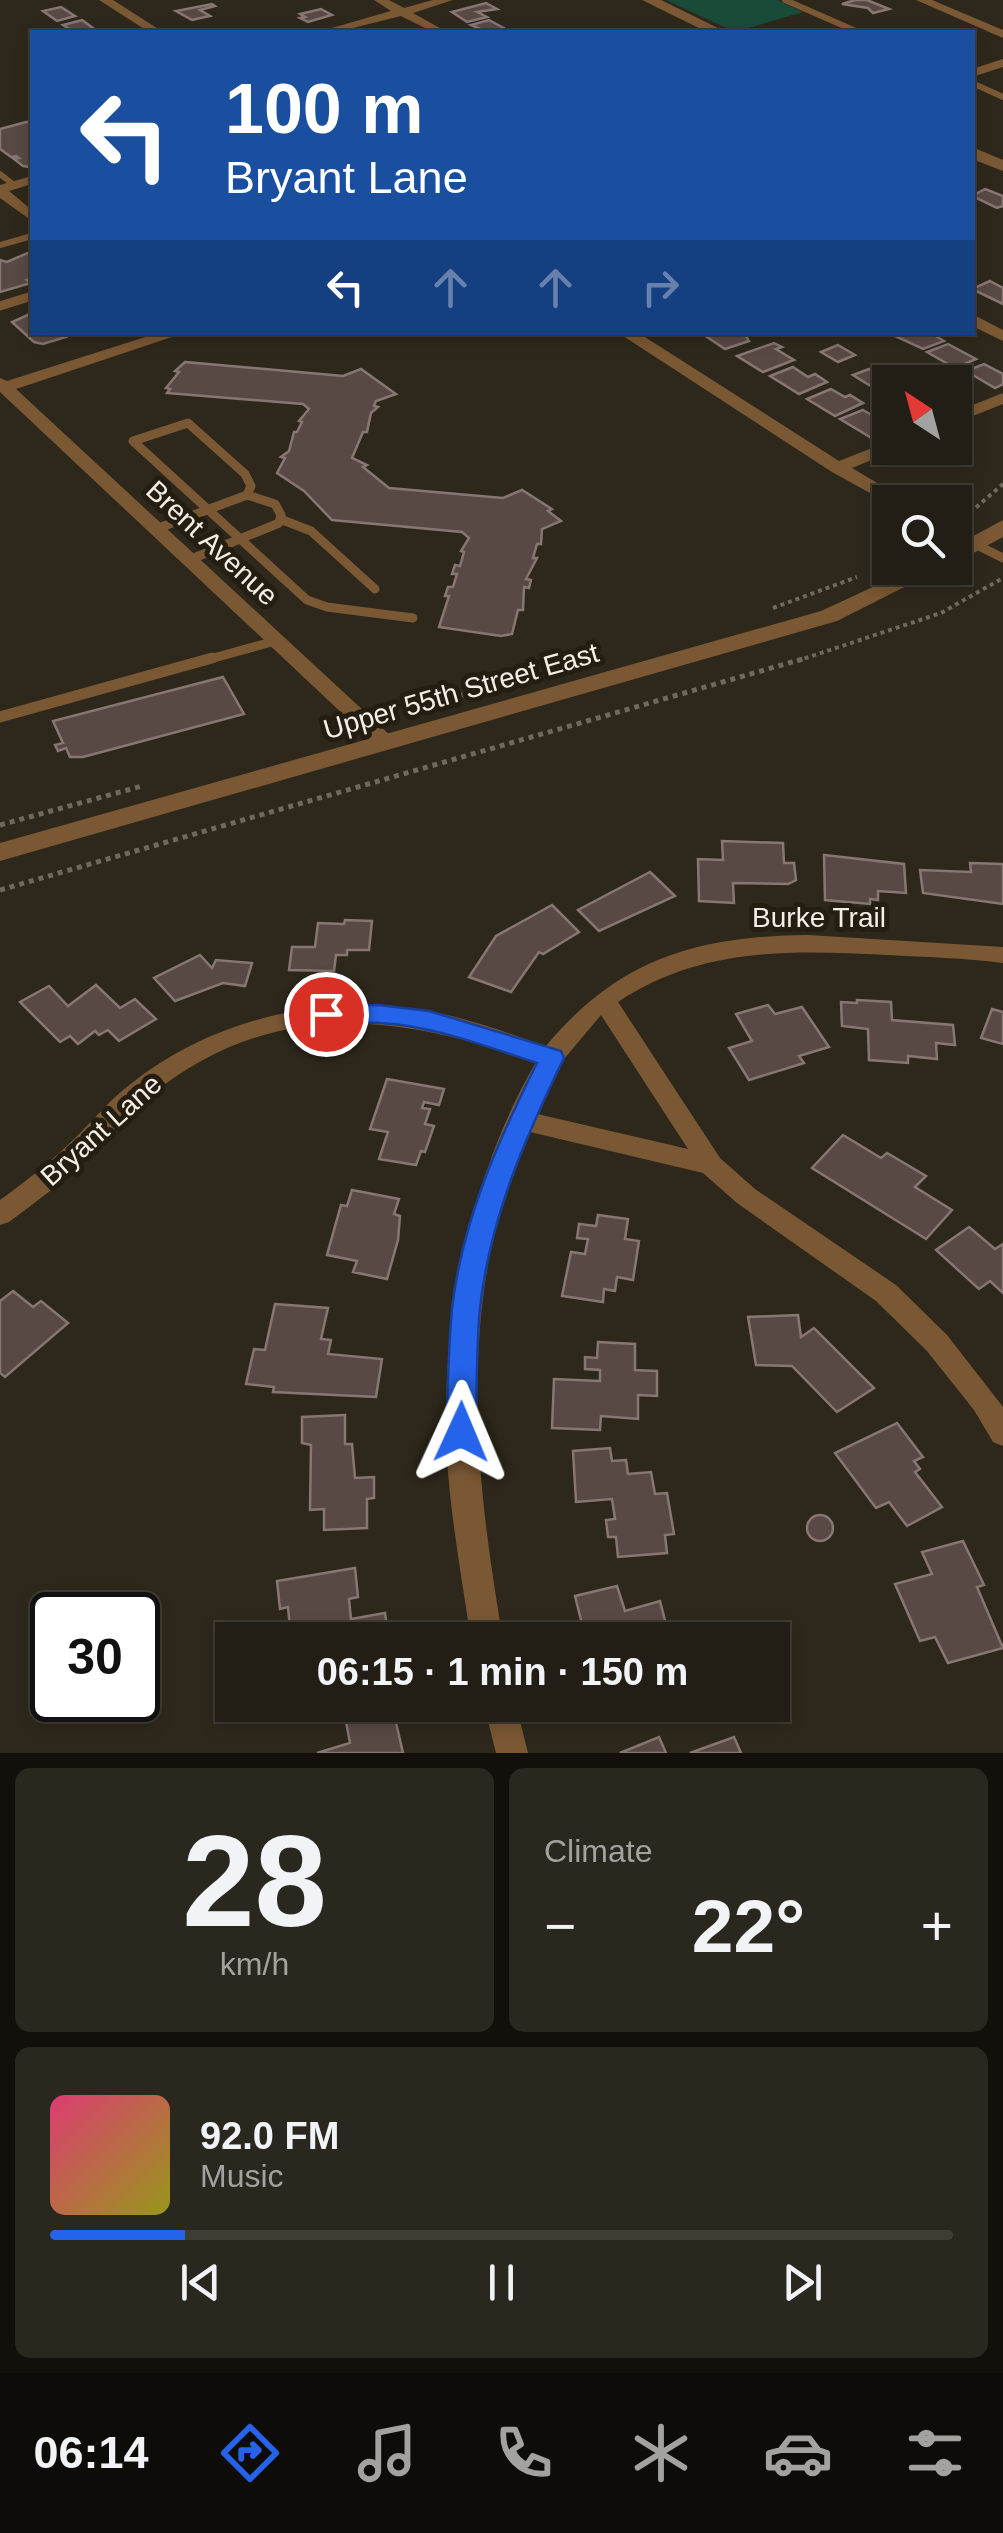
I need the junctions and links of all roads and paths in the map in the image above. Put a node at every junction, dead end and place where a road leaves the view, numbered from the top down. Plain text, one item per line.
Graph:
1 (104, 0) edge
2 (380, 0) edge
3 (447, 0) edge
4 (649, 0) edge
5 (785, 0) edge
6 (922, 0) edge
7 (402, 12) junction
8 (153, 30) edge
9 (332, 30) edge
10 (437, 30) edge
11 (714, 30) edge
12 (853, 30) edge
13 (1003, 34) edge
14 (1003, 63) edge
15 (975, 72) edge
16 (975, 84) edge
17 (1003, 96) edge
18 (975, 153) edge
19 (1003, 166) edge
20 (0, 174) edge
21 (30, 181) edge
22 (5, 188) edge
23 (30, 215) edge
24 (30, 237) edge
25 (0, 246) edge
26 (30, 297) edge
27 (0, 306) edge
28 (975, 321) edge
29 (171, 335) edge
30 (631, 335) edge
31 (1003, 336) edge
32 (2, 385) edge
33 (1003, 398) edge
34 (972, 411) edge
35 (872, 454) edge
36 (838, 468) junction
37 (1003, 484) edge
38 (872, 487) edge
39 (248, 496) junction
40 (208, 510) junction
41 (972, 511) edge
42 (280, 520) junction
43 (1003, 527) edge
44 (156, 528) junction
45 (240, 539) junction
46 (972, 546) edge
47 (972, 551) edge
48 (1003, 558) edge
49 (189, 560) junction
50 (866, 574) dead end
51 (1003, 578) edge
52 (894, 585) edge
53 (375, 588) dead end
54 (766, 610) dead end
55 (413, 618) dead end
56 (275, 640) junction
57 (533, 676) dead end
58 (442, 701) dead end
59 (0, 716) edge
60 (386, 743) junction
61 (0, 852) edge
62 (0, 890) edge
63 (1003, 955) edge
64 (604, 1000) junction
65 (552, 1058) junction
66 (519, 1120) junction
67 (711, 1165) junction
68 (0, 1214) edge
69 (1003, 1432) edge
70 (484, 1622) edge
71 (504, 1722) edge
72 (512, 1753) edge

1 - 8 street
2 - 7 street
3 - 7 street
4 - 11 street
5 - 12 lane
6 - 13 street
7 - 9 street
7 - 10 street
14 - 15 street
16 - 17 lane
18 - 19 street
20 - 22 lane
21 - 22 street
22 - 23 street
24 - 25 lane
26 - 27 lane
28 - 31 street
29 - 32 street
30 - 36 street
32 - 44 street, Brent Avenue
33 - 34 street
35 - 36 street
36 - 38 street
37 - 41 path
39 - 40 lane
39 - 40 lane
39 - 42 lane
40 - 44 lane
40 - 45 lane
42 - 45 lane
42 - 53 lane
43 - 46 street
44 - 49 street, Brent Avenue
45 - 49 lane
45 - 55 lane
47 - 48 lane
49 - 56 street, Brent Avenue
50 - 54 path
51 - 62 path
52 - 60 street, Upper 55th Street East
56 - 59 lane
56 - 60 street, Brent Avenue
57 - 58 path
60 - 61 street, Upper 55th Street East
63 - 64 street, Burke Trail
64 - 65 street, Burke Trail
64 - 67 street
65 - 66 street, Burke Trail
65 - 68 street, Bryant Lane
66 - 67 street
66 - 70 street, Burke Trail
67 - 69 street
71 - 72 street

